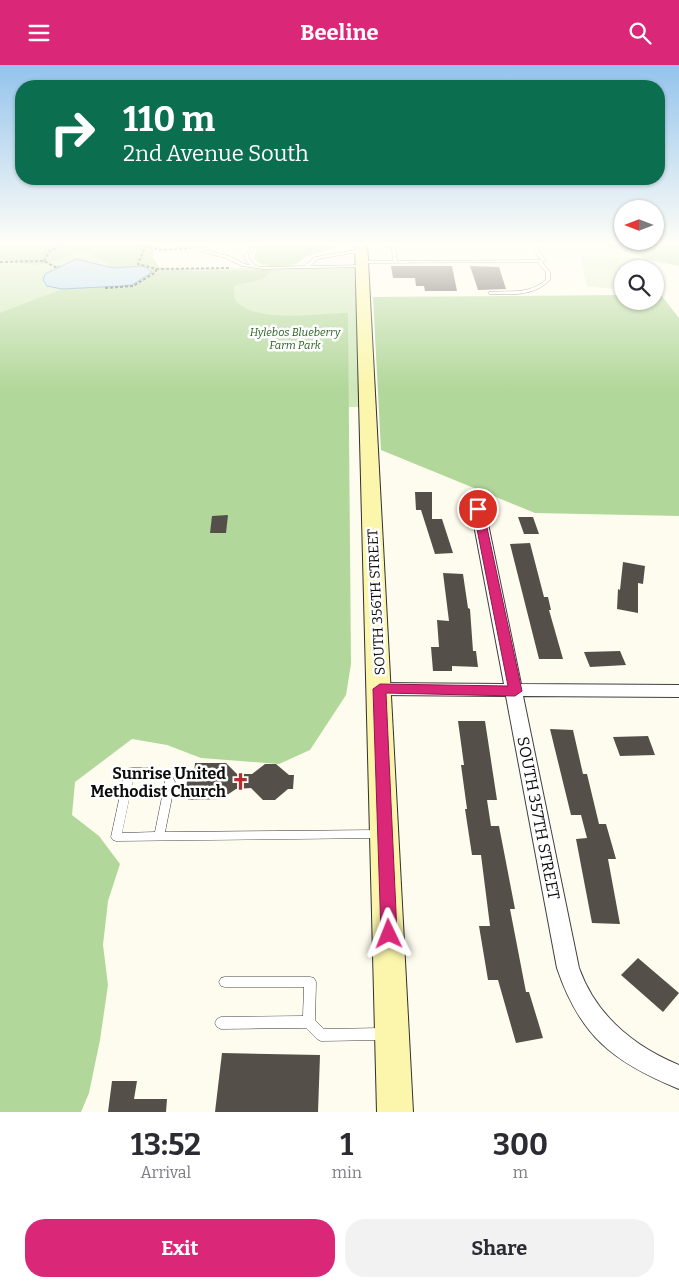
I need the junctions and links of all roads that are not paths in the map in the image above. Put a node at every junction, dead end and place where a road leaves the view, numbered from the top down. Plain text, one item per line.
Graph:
1 (363, 291) edge
2 (530, 291) edge
3 (490, 293) dead end
4 (478, 509) dead end
5 (380, 689) junction
6 (515, 691) junction
7 (679, 691) edge
8 (385, 834) junction
9 (159, 836) junction
10 (226, 983) dead end
11 (309, 1021) junction
12 (221, 1023) dead end
13 (392, 1034) junction
14 (679, 1077) edge
15 (396, 1112) edge

1 - 5 main road, SOUTH 356TH STREET
2 - 3 lane
4 - 6 street, SOUTH 357TH STREET
5 - 6 street
5 - 8 main road, SOUTH 356TH STREET
6 - 7 street
6 - 14 street, SOUTH 357TH STREET
8 - 9 lane
8 - 13 main road, SOUTH 356TH STREET
9 - 9 lane
10 - 11 lane
11 - 12 lane
11 - 13 lane
13 - 15 main road, SOUTH 356TH STREET

